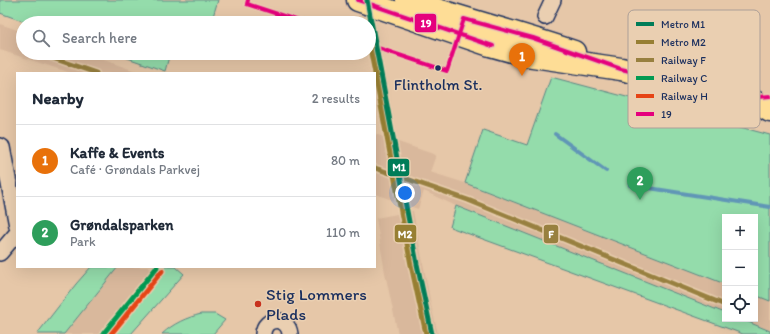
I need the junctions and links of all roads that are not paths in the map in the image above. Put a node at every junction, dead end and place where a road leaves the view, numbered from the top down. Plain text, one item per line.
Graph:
1 (358, 0) edge
2 (407, 0) edge
3 (553, 0) edge
4 (545, 17) dead end
5 (462, 26) junction
6 (628, 71) edge
7 (770, 96) edge
8 (760, 97) edge
9 (760, 105) edge
10 (770, 111) edge
11 (0, 146) edge
12 (12, 171) edge
13 (15, 210) edge
14 (16, 234) edge
15 (0, 253) edge
16 (263, 334) edge
17 (290, 334) edge

1 - 5 main road
2 - 5 main road
3 - 4 street
5 - 6 main road
7 - 8 main road
9 - 10 main road
11 - 12 street
12 - 13 street
14 - 15 street
16 - 17 street

